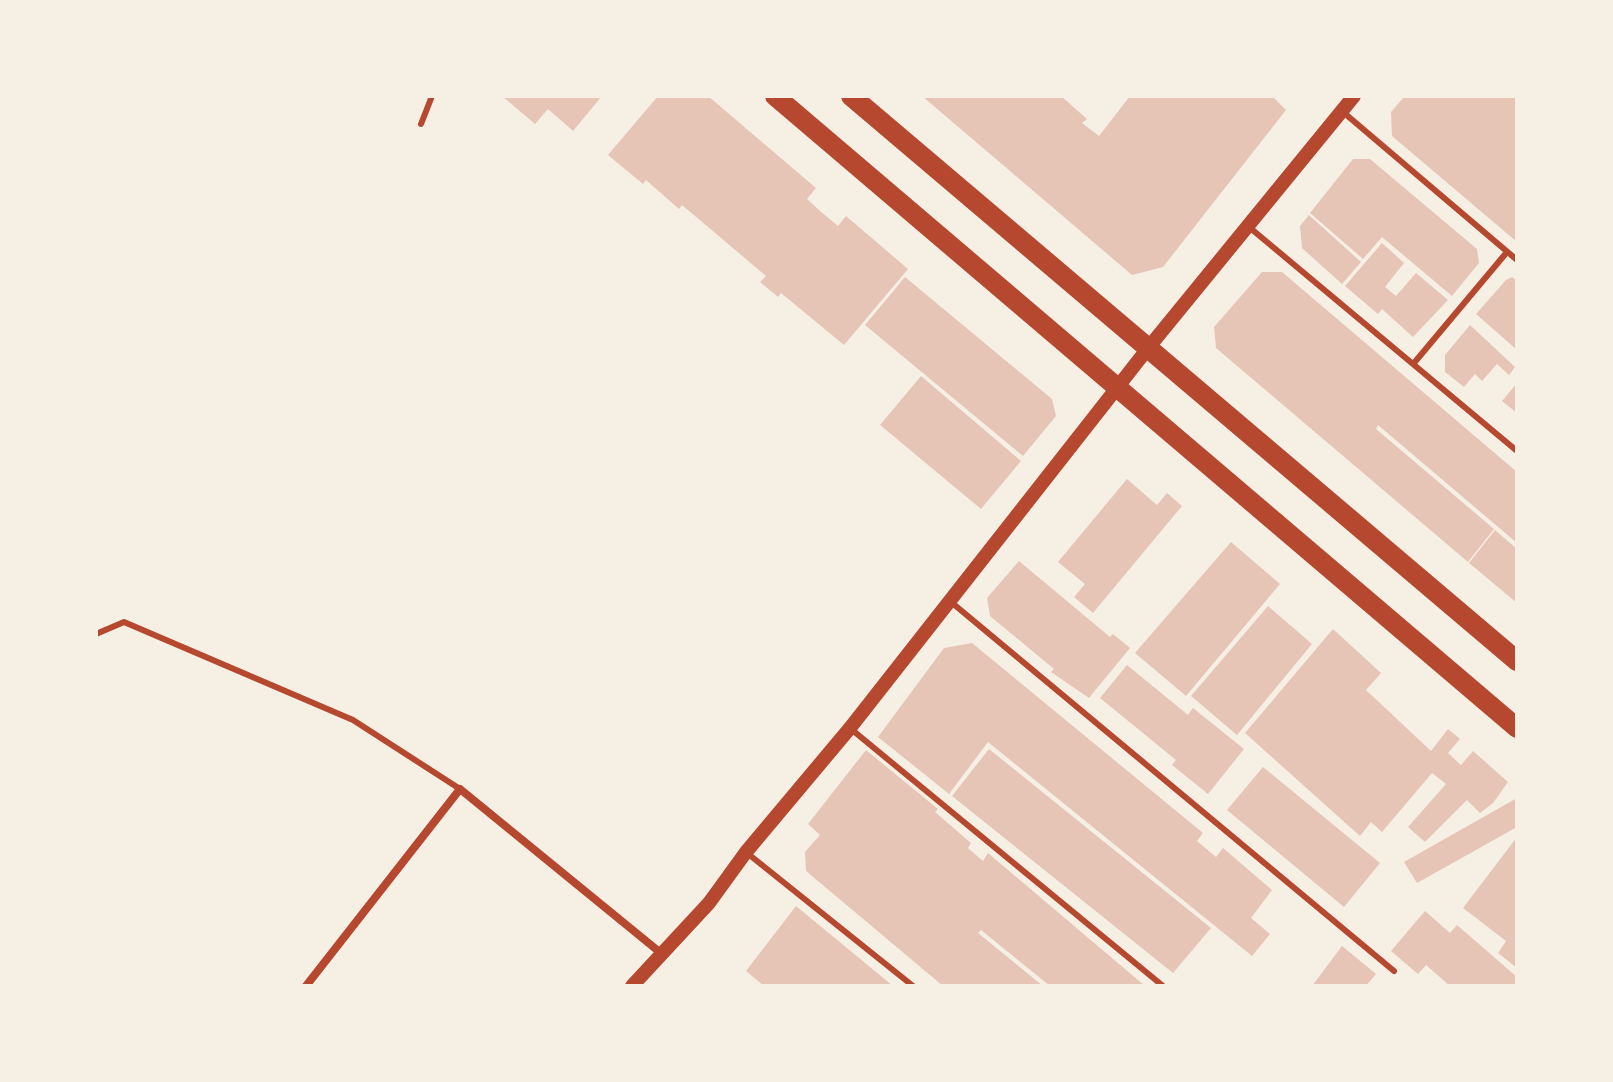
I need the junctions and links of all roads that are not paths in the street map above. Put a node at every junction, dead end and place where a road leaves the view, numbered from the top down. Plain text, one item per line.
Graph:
1 (432, 96) edge
2 (775, 96) edge
3 (851, 96) edge
4 (1346, 101) edge
5 (421, 124) dead end
6 (1249, 227) junction
7 (1507, 252) junction
8 (1517, 260) edge
9 (1149, 347) junction
10 (1414, 363) junction
11 (1118, 389) junction
12 (1517, 451) edge
13 (949, 601) junction
14 (96, 634) edge
15 (1517, 661) edge
16 (850, 728) junction
17 (1517, 728) edge
18 (460, 789) junction
19 (746, 852) junction
20 (662, 954) junction
21 (1394, 971) dead end
22 (306, 986) edge
23 (632, 986) edge
24 (913, 986) edge
25 (1163, 986) edge

1 - 5 lane
2 - 11 main road
3 - 9 main road
4 - 6 street
4 - 7 lane
6 - 9 street
6 - 10 lane
7 - 8 lane
7 - 10 lane
9 - 11 street
9 - 15 main road
10 - 12 lane
11 - 13 street
11 - 17 main road
13 - 16 street
13 - 21 lane
14 - 18 lane
16 - 19 street
16 - 25 lane
18 - 20 street
18 - 22 street
19 - 20 street
19 - 24 lane
20 - 23 street

